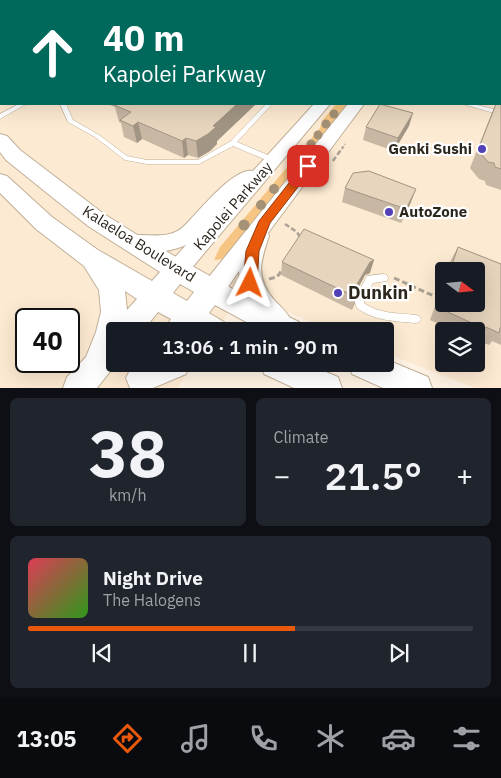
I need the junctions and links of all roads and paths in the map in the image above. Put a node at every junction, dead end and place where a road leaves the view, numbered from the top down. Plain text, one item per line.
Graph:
1 (21, 105) edge
2 (63, 105) edge
3 (269, 105) edge
4 (321, 105) edge
5 (355, 105) edge
6 (472, 105) edge
7 (501, 113) edge
8 (0, 117) edge
9 (0, 140) edge
10 (233, 143) junction
11 (345, 144) dead end
12 (273, 160) junction
13 (333, 161) dead end
14 (0, 180) edge
15 (275, 222) junction
16 (302, 240) edge
17 (131, 243) junction
18 (89, 256) junction
19 (284, 268) edge
20 (178, 270) junction
21 (385, 276) joint
22 (268, 279) dead end
23 (212, 290) junction
24 (154, 296) junction
25 (434, 296) dead end
26 (416, 318) dead end
27 (133, 322) edge
28 (182, 322) edge
29 (186, 322) edge
30 (271, 322) edge
31 (280, 322) edge
32 (106, 355) edge
33 (156, 372) edge
34 (292, 372) edge
35 (380, 372) edge
36 (143, 377) edge
37 (87, 378) edge
38 (327, 388) edge
39 (417, 388) edge

1 - 8 lane
2 - 10 lane
3 - 10 lane
4 - 12 street, Kapolei Parkway
5 - 15 street
6 - 7 lane
9 - 17 main road, Kalaeloa Boulevard
10 - 12 lane
11 - 13 path
12 - 17 street
12 - 20 street, Kapolei Parkway
14 - 18 main road
15 - 16 path
15 - 23 street
15 - 31 street
17 - 20 main road, Kalaeloa Boulevard
18 - 24 main road
18 - 37 main road
19 - 22 path
20 - 23 main road, Kalaeloa Boulevard
20 - 24 main road, Kapolei Parkway
21 - 25 path
21 - 26 lane
23 - 29 main road
23 - 30 main road, Kalaeloa Boulevard
24 - 27 main road, Kapolei Parkway
24 - 28 main road
32 - 37 main road
33 - 36 main road
34 - 38 main road
35 - 39 main road

